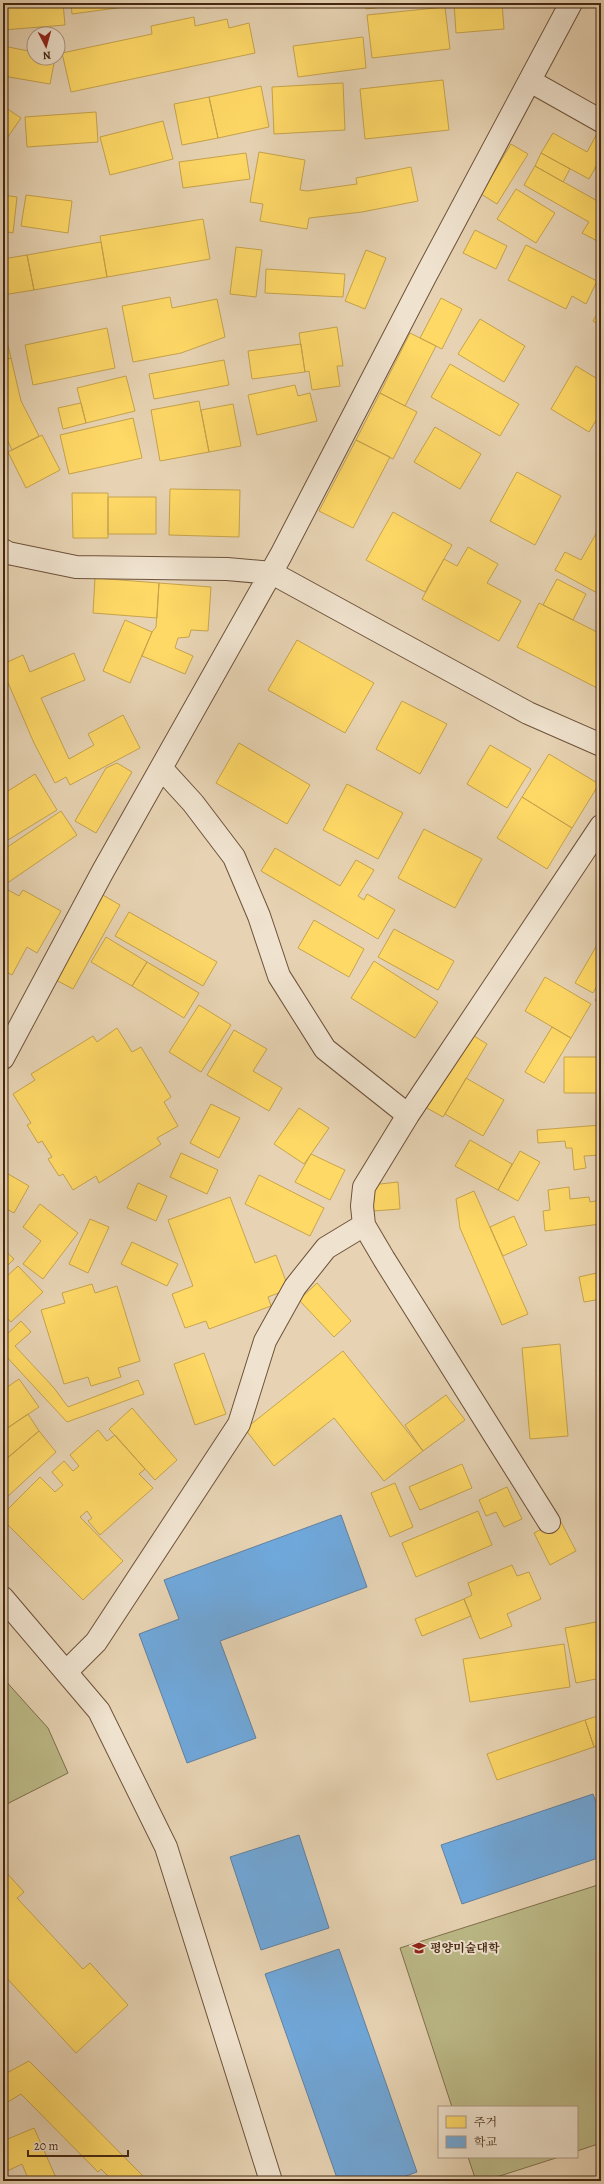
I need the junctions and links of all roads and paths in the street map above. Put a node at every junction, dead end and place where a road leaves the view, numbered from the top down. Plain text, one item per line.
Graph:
1 (571, 3) edge
2 (530, 81) junction
3 (601, 122) edge
4 (3, 550) edge
5 (272, 573) junction
6 (601, 745) edge
7 (162, 769) junction
8 (601, 826) edge
9 (3, 1058) edge
10 (408, 1115) junction
11 (364, 1226) junction
12 (549, 1522) dead end
13 (3, 1598) edge
14 (66, 1672) junction
15 (271, 2181) edge

1 - 2 street
2 - 3 street
2 - 5 street
4 - 5 street
5 - 6 street
5 - 7 street
7 - 9 street
7 - 10 street
8 - 10 street
10 - 11 street
11 - 12 street
11 - 14 street
13 - 14 street
14 - 15 street

